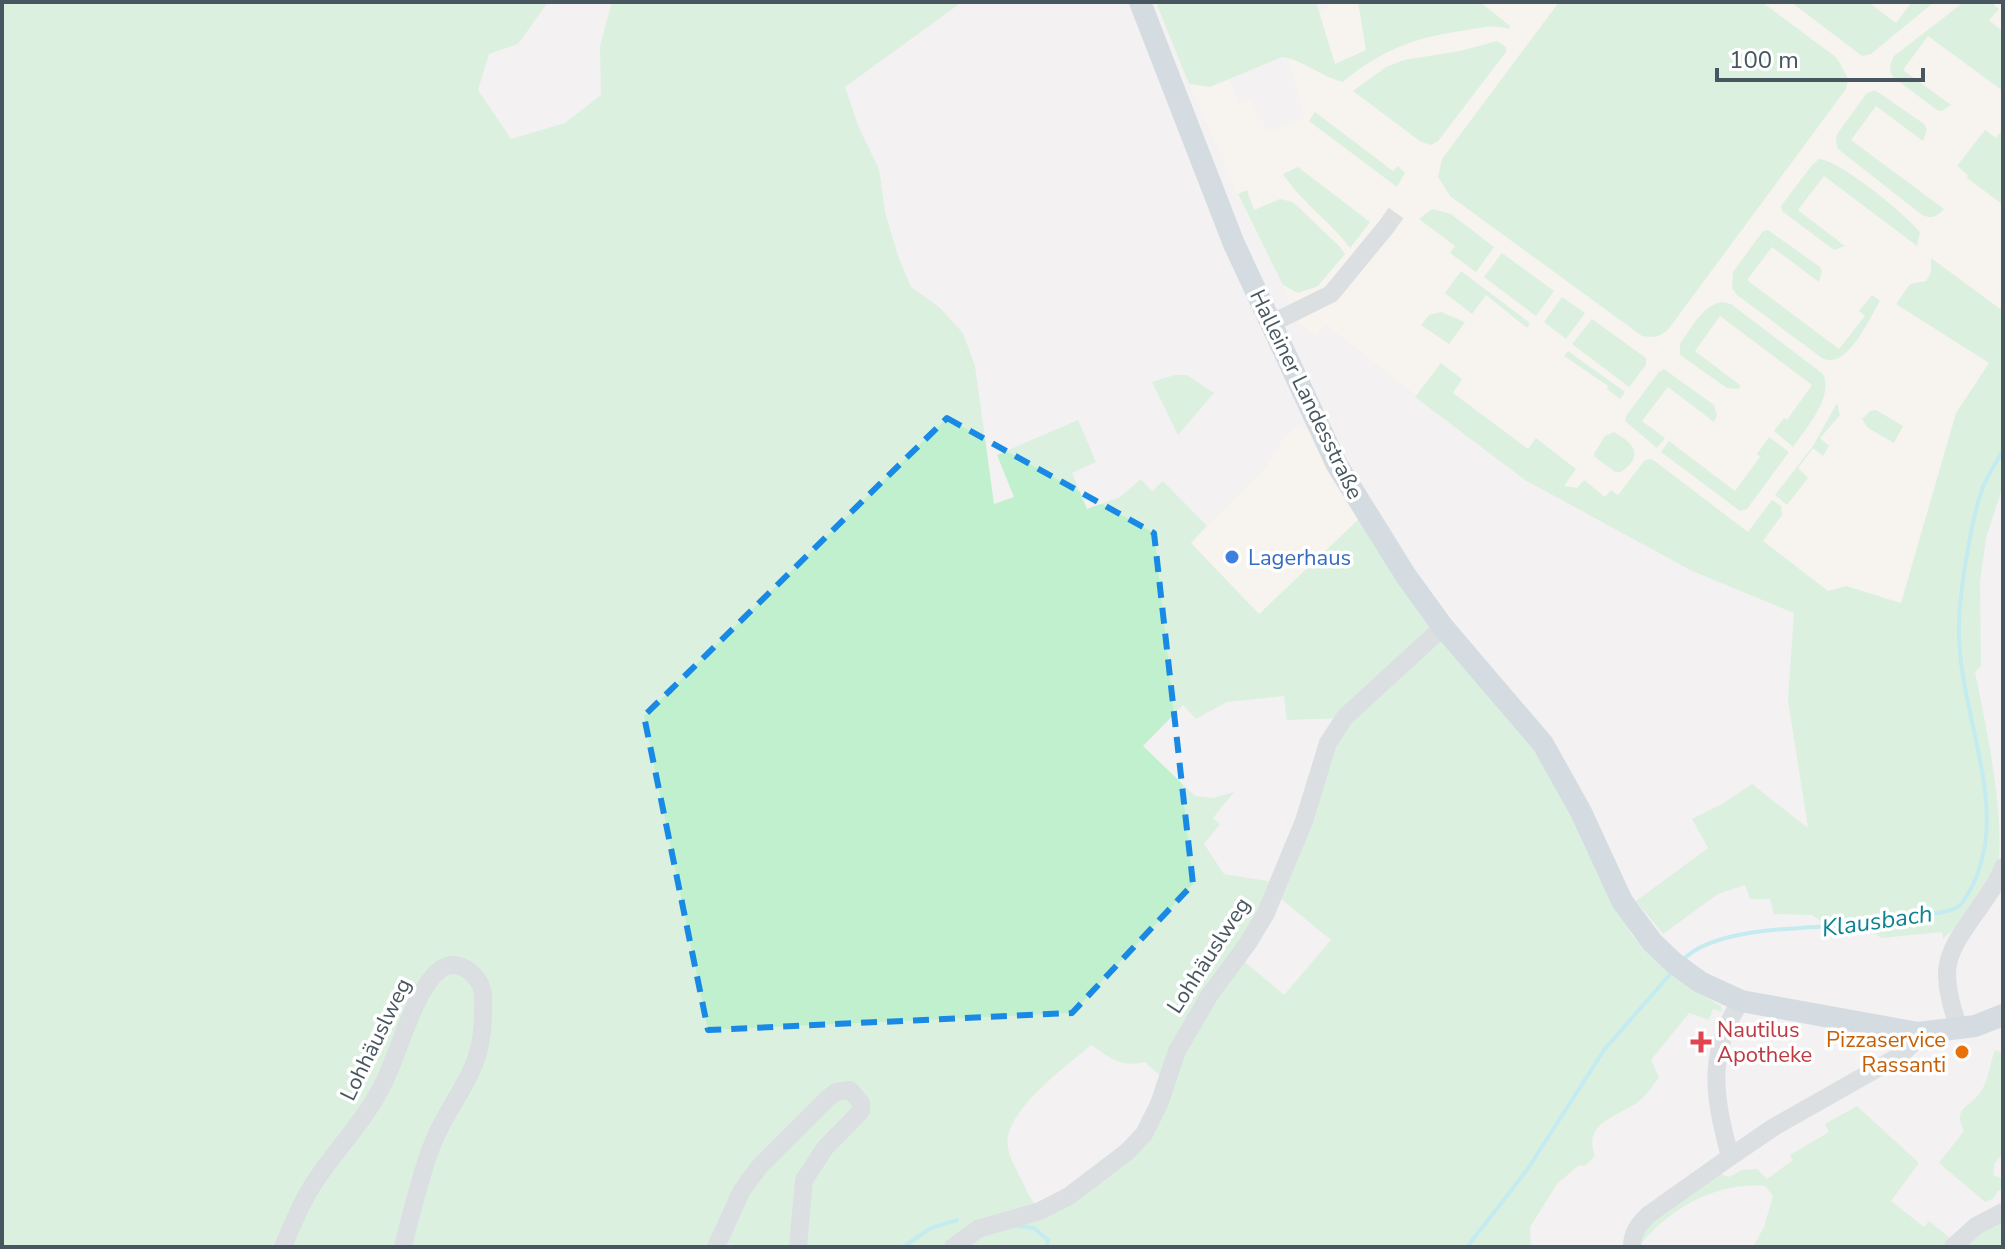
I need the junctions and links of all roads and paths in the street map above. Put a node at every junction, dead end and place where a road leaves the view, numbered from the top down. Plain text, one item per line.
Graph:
1 (1140, 2) edge
2 (1386, 227) tunnel mouth
3 (1272, 323) junction
4 (1443, 627) junction
5 (2003, 867) edge
6 (1741, 1001) junction
7 (2003, 1015) edge
8 (1959, 1029) junction
9 (1918, 1033) junction
10 (1730, 1157) junction
11 (2003, 1212) edge
12 (283, 1247) edge
13 (403, 1247) edge
14 (716, 1247) edge
15 (798, 1247) edge
16 (953, 1247) edge
17 (1632, 1247) edge
18 (1953, 1247) edge

1 - 3 main road, Halleiner Landesstraße
2 - 3 street
3 - 4 main road, Halleiner Landesstraße
4 - 6 main road, Halleiner Landesstraße
4 - 16 street, Lohhäuslweg
5 - 8 street
6 - 9 main road, Halleiner Landesstraße
6 - 10 street
7 - 8 main road, Halleiner Landesstraße
8 - 9 main road, Halleiner Landesstraße
9 - 10 street
10 - 17 street
11 - 18 street
12 - 13 street, Lohhäuslweg
14 - 15 street

